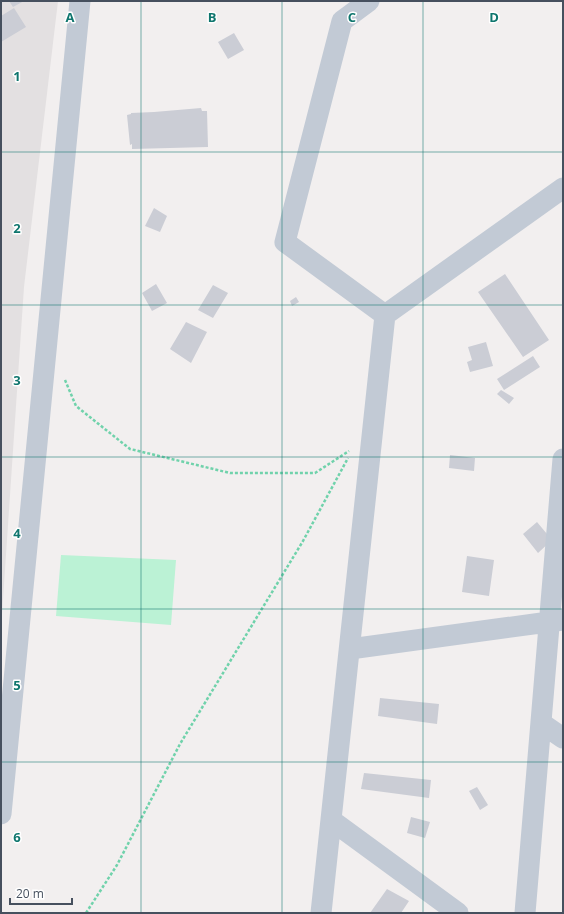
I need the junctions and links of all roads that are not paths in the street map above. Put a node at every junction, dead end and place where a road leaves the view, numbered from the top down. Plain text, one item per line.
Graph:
1 (80, 1) edge
2 (369, 1) edge
3 (563, 188) edge
4 (385, 315) junction
5 (563, 459) edge
6 (556, 621) edge
7 (350, 649) junction
8 (541, 723) junction
9 (563, 738) edge
10 (1, 814) edge
11 (331, 820) junction
12 (321, 913) edge
13 (458, 913) edge
14 (525, 913) edge

1 - 10 street
2 - 4 street
3 - 4 street
4 - 7 street
5 - 6 street
6 - 7 street
6 - 8 street
7 - 11 street
8 - 9 street
8 - 14 street
11 - 12 street
11 - 13 street

